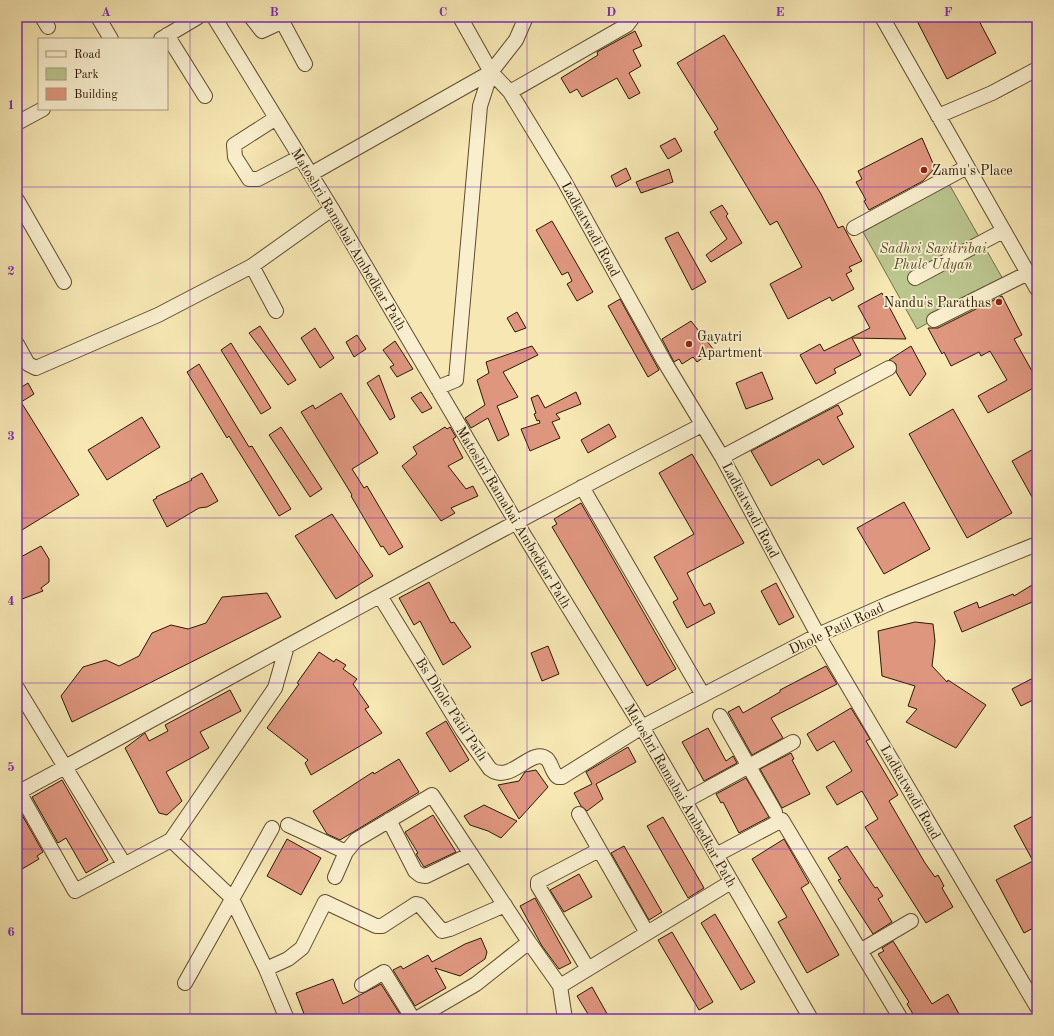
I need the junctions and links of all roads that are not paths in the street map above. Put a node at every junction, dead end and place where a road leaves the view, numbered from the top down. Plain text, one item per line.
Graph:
1 (98, 17) edge
2 (198, 17) edge
3 (214, 17) edge
4 (251, 17) edge
5 (460, 17) edge
6 (526, 17) edge
7 (633, 17) edge
8 (882, 17) edge
9 (164, 37) edge
10 (110, 38) edge
11 (168, 43) edge
12 (305, 64) dead end
13 (1037, 69) edge
14 (491, 72) junction
15 (510, 92) junction
16 (205, 96) dead end
17 (41, 110) edge
18 (938, 116) junction
19 (276, 118) junction
20 (17, 123) edge
21 (300, 157) junction
22 (967, 167) junction
23 (311, 174) junction
24 (17, 200) edge
25 (332, 209) junction
26 (854, 228) dead end
27 (1003, 230) junction
28 (252, 266) junction
29 (1028, 273) junction
30 (915, 278) dead end
31 (64, 282) dead end
32 (1037, 289) edge
33 (276, 311) dead end
34 (934, 320) dead end
35 (17, 344) edge
36 (889, 368) dead end
37 (437, 388) junction
38 (702, 426) junction
39 (722, 457) junction
40 (582, 487) junction
41 (516, 522) junction
42 (1037, 544) edge
43 (380, 596) junction
44 (818, 635) junction
45 (287, 646) junction
46 (17, 688) edge
47 (703, 695) junction
48 (720, 716) dead end
49 (642, 727) junction
50 (793, 742) dead end
51 (749, 766) junction
52 (66, 767) junction
53 (685, 801) junction
54 (776, 812) dead end
55 (579, 814) dead end
56 (389, 820) junction
57 (288, 825) dead end
58 (272, 828) dead end
59 (171, 840) junction
60 (599, 850) junction
61 (346, 852) junction
62 (471, 854) junction
63 (716, 855) junction
64 (124, 864) junction
65 (335, 877) dead end
66 (731, 882) junction
67 (232, 897) junction
68 (505, 905) junction
69 (911, 921) dead end
70 (647, 933) junction
71 (529, 942) junction
72 (860, 951) junction
73 (266, 969) junction
74 (588, 969) junction
75 (185, 983) dead end
76 (362, 985) dead end
77 (560, 986) junction
78 (1037, 1007) edge
79 (287, 1019) edge
80 (414, 1019) edge
81 (565, 1019) edge
82 (811, 1019) edge
83 (901, 1019) edge

1 - 10 street
2 - 9 street
3 - 19 street, Matoshri Ramabai Ambedkar Path
4 - 12 street
5 - 14 street, Ladkatwadi Road
6 - 14 street
7 - 15 street
8 - 18 street
11 - 16 street
13 - 18 street
14 - 15 street, Ladkatwadi Road
14 - 23 street
14 - 37 street
15 - 38 street, Ladkatwadi Road
17 - 20 street
18 - 22 street
19 - 21 street, Matoshri Ramabai Ambedkar Path
19 - 21 street
21 - 23 street, Matoshri Ramabai Ambedkar Path
22 - 26 street
22 - 27 street
23 - 25 street, Matoshri Ramabai Ambedkar Path
24 - 31 street
25 - 28 street
25 - 37 street, Matoshri Ramabai Ambedkar Path
27 - 29 street
27 - 30 street
28 - 33 street
28 - 35 street
29 - 32 street
29 - 34 street
36 - 39 street
37 - 41 street, Matoshri Ramabai Ambedkar Path
38 - 39 street, Ladkatwadi Road
38 - 40 street
39 - 44 street, Ladkatwadi Road
40 - 41 street
40 - 47 street
41 - 43 street
41 - 49 street, Matoshri Ramabai Ambedkar Path
42 - 44 street, Dhole Patil Road
43 - 45 street
43 - 49 street, Bs Dhole Patil Path
44 - 47 street, Dhole Patil Road
44 - 78 street, Ladkatwadi Road
45 - 52 street
45 - 59 street
46 - 52 street
47 - 49 street, Dhole Patil Road
48 - 51 street
49 - 53 street, Matoshri Ramabai Ambedkar Path
50 - 51 street
51 - 53 street
51 - 54 street
52 - 64 street
52 - 64 street
53 - 63 street, Matoshri Ramabai Ambedkar Path
55 - 60 street
56 - 61 street
56 - 62 street
56 - 62 street
57 - 61 street
58 - 67 street
59 - 64 street
59 - 67 street
60 - 70 street
60 - 74 street
61 - 65 street
62 - 68 street
63 - 66 street, Matoshri Ramabai Ambedkar Path
63 - 72 street
66 - 70 street
66 - 82 street, Matoshri Ramabai Ambedkar Path
67 - 73 street
67 - 75 street
68 - 71 street
68 - 73 street
69 - 72 street
70 - 74 street
71 - 77 street
71 - 80 street
72 - 83 street
73 - 79 street
74 - 77 street
76 - 80 street
77 - 81 street

